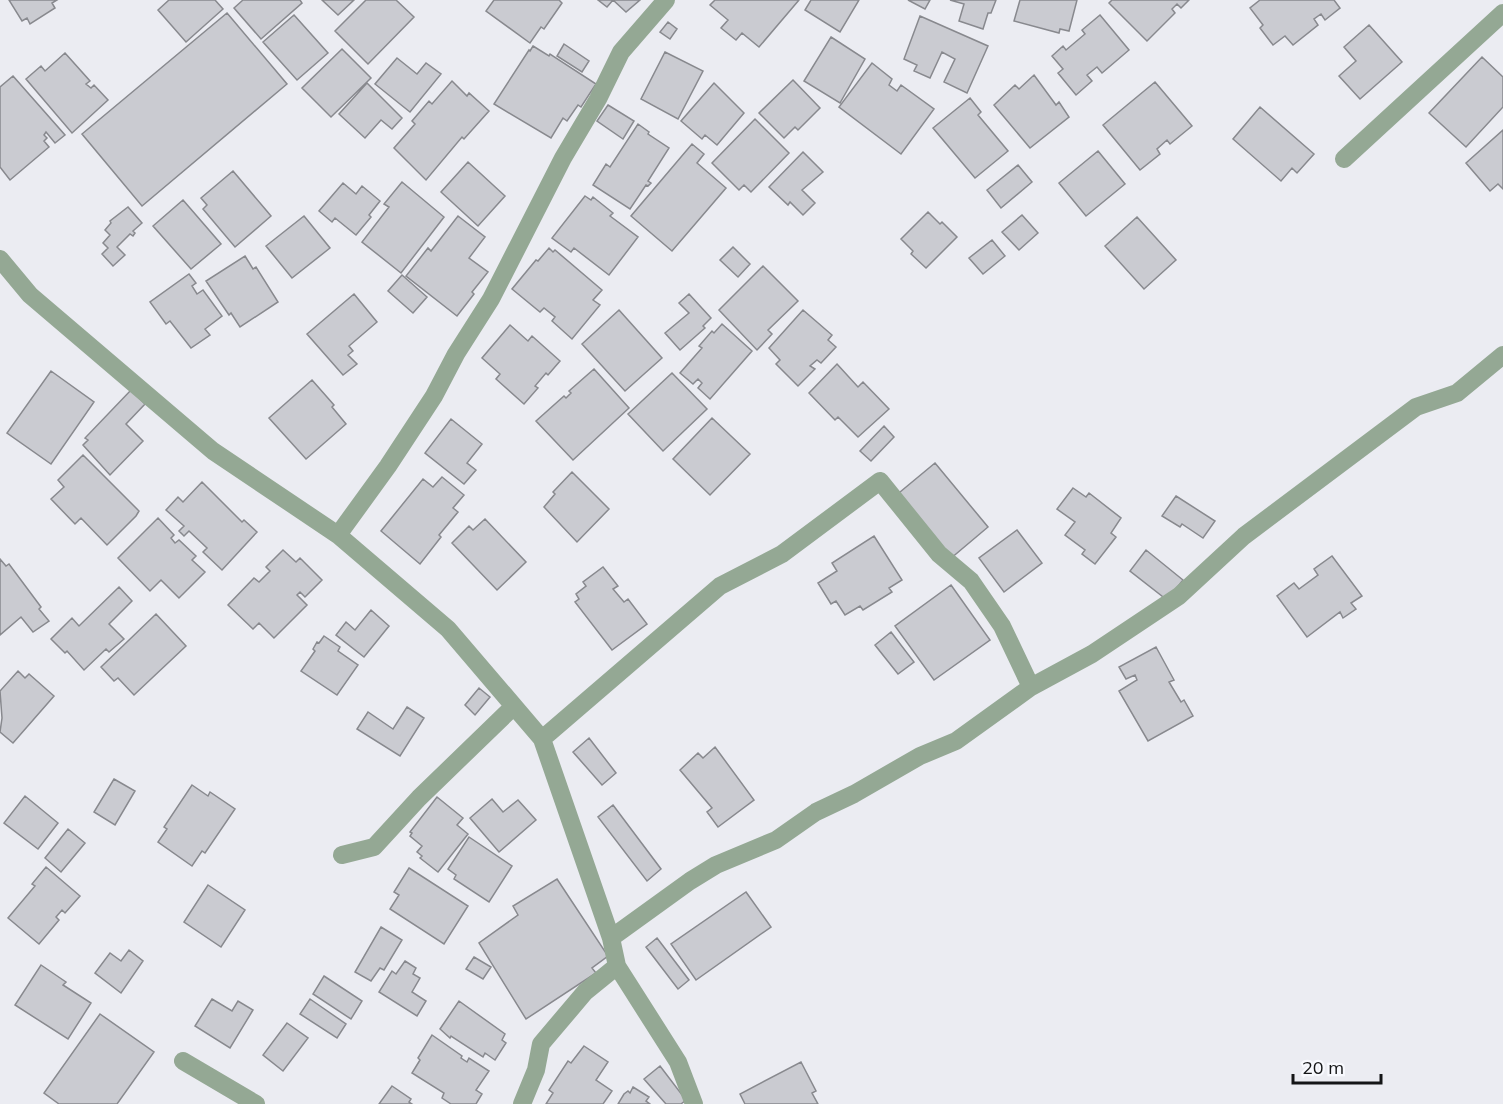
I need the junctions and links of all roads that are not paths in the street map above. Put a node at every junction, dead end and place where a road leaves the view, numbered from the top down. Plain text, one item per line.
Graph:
1 (666, 0) edge
2 (1503, 13) edge
3 (1344, 159) dead end
4 (0, 259) edge
5 (1503, 356) edge
6 (338, 536) junction
7 (1031, 687) junction
8 (513, 707) junction
9 (542, 739) junction
10 (342, 855) dead end
11 (611, 938) junction
12 (617, 966) junction
13 (183, 1060) dead end
14 (256, 1104) edge
15 (522, 1104) edge
16 (694, 1104) edge

1 - 6 street
2 - 3 street
4 - 6 street
5 - 7 street
6 - 8 street
7 - 9 street
7 - 11 street
8 - 9 street
8 - 10 street
9 - 11 street
11 - 12 street
12 - 15 street
12 - 16 street
13 - 14 street

